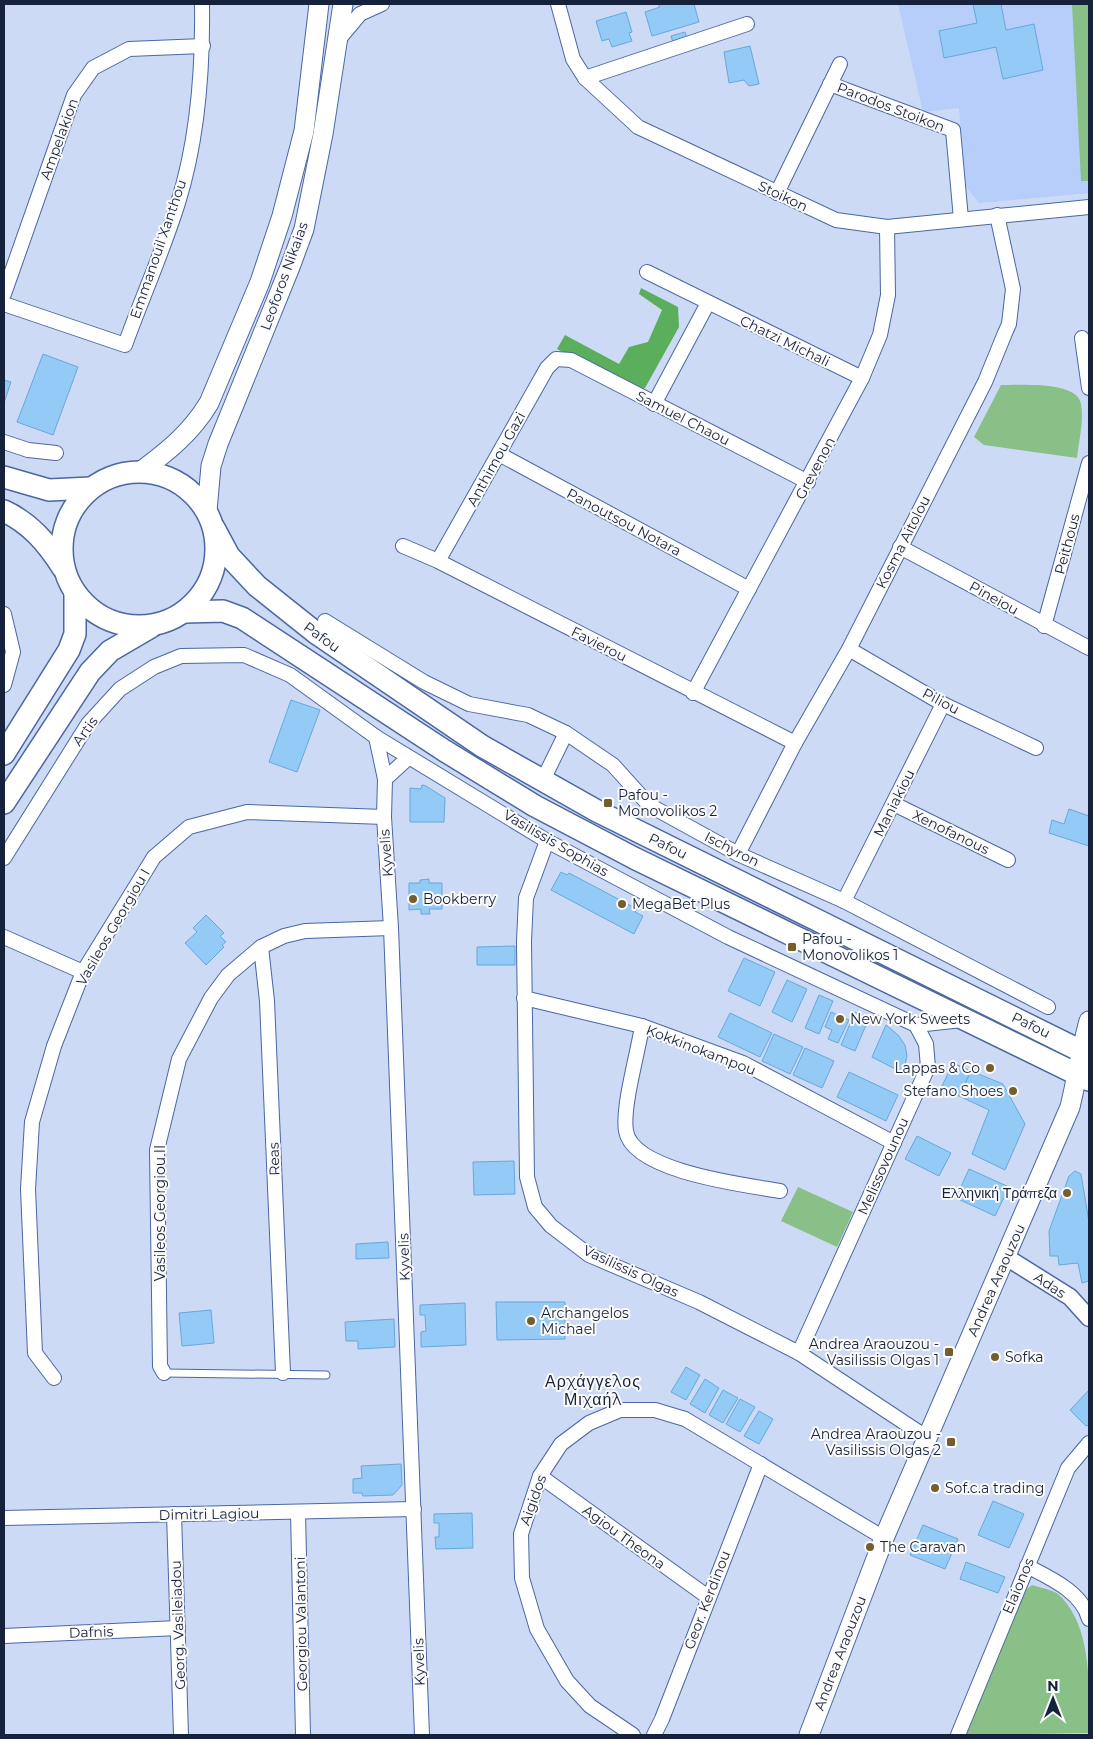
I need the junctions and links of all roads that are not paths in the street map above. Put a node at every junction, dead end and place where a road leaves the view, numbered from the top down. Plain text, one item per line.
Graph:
1 (202, 4) edge
2 (319, 4) edge
3 (343, 4) edge
4 (375, 4) edge
5 (381, 4) edge
6 (558, 4) edge
7 (747, 24) dead end
8 (338, 40) junction
9 (203, 46) junction
10 (840, 64) dead end
11 (585, 78) junction
12 (830, 84) junction
13 (777, 193) junction
14 (1089, 207) edge
15 (997, 215) junction
16 (961, 219) junction
17 (887, 227) junction
18 (647, 272) dead end
19 (4, 294) edge
20 (708, 303) junction
21 (4, 304) edge
22 (1082, 338) dead end
23 (556, 359) joint
24 (862, 378) junction
25 (1089, 388) edge
26 (654, 404) junction
27 (4, 442) edge
28 (56, 453) dead end
29 (499, 454) junction
30 (1089, 463) edge
31 (140, 472) junction
32 (4, 477) edge
33 (808, 482) junction
34 (91, 488) junction
35 (4, 511) edge
36 (211, 520) junction
37 (403, 546) dead end
38 (900, 547) junction
39 (438, 561) junction
40 (64, 570) junction
41 (748, 589) junction
42 (75, 593) junction
43 (185, 612) junction
44 (4, 614) edge
45 (325, 622) dead end
46 (154, 625) junction
47 (1044, 626) junction
48 (1089, 648) edge
49 (848, 649) junction
50 (206, 654) joint
51 (4, 685) edge
52 (344, 685) junction
53 (693, 693) junction
54 (943, 704) junction
55 (349, 716) junction
56 (566, 734) junction
57 (376, 737) junction
58 (795, 744) junction
59 (1036, 748) dead end
60 (4, 754) edge
61 (408, 758) junction
62 (385, 779) junction
63 (543, 780) junction
64 (4, 803) edge
65 (894, 804) junction
66 (384, 817) junction
67 (547, 841) junction
68 (738, 854) junction
69 (4, 858) edge
70 (1008, 860) dead end
71 (844, 901) junction
72 (391, 928) junction
73 (4, 937) edge
74 (261, 946) junction
75 (83, 972) junction
76 (524, 998) junction
77 (1048, 1007) dead end
78 (967, 1019) junction
79 (1089, 1021) edge
80 (916, 1025) junction
81 (642, 1026) junction
82 (1085, 1052) edge
83 (1084, 1077) edge
84 (894, 1143) junction
85 (780, 1191) dead end
86 (1006, 1257) junction
87 (1089, 1318) edge
88 (799, 1353) junction
89 (164, 1373) joint
90 (283, 1373) junction
91 (326, 1375) dead end
92 (54, 1378) dead end
93 (926, 1437) junction
94 (1089, 1443) edge
95 (761, 1464) junction
96 (540, 1476) junction
97 (414, 1509) junction
98 (298, 1512) junction
99 (174, 1514) junction
100 (4, 1518) edge
101 (884, 1538) junction
102 (1027, 1566) junction
103 (708, 1597) junction
104 (1089, 1618) edge
105 (178, 1628) junction
106 (4, 1636) edge
107 (182, 1735) edge
108 (303, 1735) edge
109 (422, 1735) edge
110 (633, 1735) edge
111 (654, 1735) edge
112 (809, 1735) edge
113 (958, 1735) edge

1 - 9 street, Emmanouil Xanthou
2 - 31 main road, Leoforos Nikaias
3 - 8 main road, Leoforos Nikaias
4 - 5 street
5 - 8 street
6 - 11 street, Stoikon
7 - 11 street
8 - 36 main road, Leoforos Nikaias
9 - 19 street, Ampelakion
9 - 21 street, Emmanouil Xanthou
10 - 12 street, Parodos Stoikon
11 - 13 street, Stoikon
12 - 13 street, Parodos Stoikon
12 - 16 street, Parodos Stoikon
13 - 17 street, Stoikon
14 - 15 street, Stoikon
15 - 16 street, Stoikon
15 - 38 street, Kosma Aitolou
16 - 17 street, Stoikon
17 - 24 street, Grevenon
18 - 20 street, Chatzi Michali
20 - 24 street, Chatzi Michali
20 - 26 street
22 - 25 street
23 - 26 street, Samuel Chaou
23 - 29 street, Anthimou Gazi
24 - 33 street, Grevenon
26 - 33 street, Samuel Chaou
27 - 28 street
29 - 39 street, Anthimou Gazi
29 - 41 street, Panoutsou Notara
30 - 47 street, Peithous
31 - 34 main road
31 - 36 main road
32 - 34 main road
33 - 41 street, Grevenon
34 - 40 main road
35 - 40 main road
36 - 43 main road
36 - 63 main road, Pafou
37 - 39 street, Favierou
38 - 47 street, Pineiou
38 - 49 street, Kosma Aitolou
39 - 53 street, Favierou
40 - 42 main road
41 - 53 street, Grevenon
42 - 46 main road
42 - 60 main road
43 - 46 main road
43 - 52 main road, Pafou
44 - 51 street
45 - 56 street, Ischyron
46 - 64 main road
47 - 48 street, Pineiou
49 - 54 street, Piliou
49 - 58 street, Kosma Aitolou
50 - 55 street, Vasilissis Sophias
50 - 69 street, Artis
52 - 55 street
52 - 78 main road, Pafou
53 - 58 street, Favierou
54 - 59 street, Piliou
54 - 65 street, Maniakiou
55 - 57 street, Vasilissis Sophias
56 - 63 street
56 - 68 street, Ischyron
57 - 61 street, Vasilissis Sophias
57 - 62 street, Kyvelis
58 - 68 street, Kosma Aitolou
61 - 62 street
61 - 67 street, Vasilissis Sophias
62 - 66 street, Kyvelis
63 - 82 main road, Pafou
65 - 70 street, Xenofanous
65 - 71 street, Maniakiou
66 - 72 street, Kyvelis
66 - 75 street, Vasileos Georgiou I
67 - 76 street, Vasilissis Olgas
67 - 80 street, Vasilissis Sophias
68 - 71 street, Ischyron
71 - 77 street, Ischyron
72 - 74 street, Vasileos Georgiou II
72 - 97 street, Kyvelis
73 - 75 street
74 - 89 street, Vasileos Georgiou II
74 - 90 street, Reas
75 - 92 street, Vasileos Georgiou I
76 - 81 street, Kokkinokampou
76 - 88 street, Vasilissis Olgas
78 - 80 street
78 - 83 main road, Pafou
79 - 82 main road, Andrea Araouzou
80 - 84 street, Melissovounou
81 - 84 street, Kokkinokampou
81 - 85 street
82 - 83 main road, Andrea Araouzou
83 - 86 main road, Andrea Araouzou
84 - 88 street, Melissovounou
86 - 87 street, Adas
86 - 93 main road, Andrea Araouzou
88 - 93 street, Vasilissis Olgas
89 - 90 lane
90 - 91 lane
93 - 101 main road, Andrea Araouzou
94 - 102 street, Elaionos
95 - 96 street, Aigidos
95 - 101 street, Aigidos
95 - 103 street, Geor. Kerdinou
96 - 103 street, Agiou Theona
96 - 110 street, Aigidos
97 - 98 street, Dimitri Lagiou
97 - 109 street, Kyvelis
98 - 99 street, Dimitri Lagiou
98 - 108 street, Georgiou Valantoni
99 - 100 street, Dimitri Lagiou
99 - 105 street, Georg. Vasileiadou
101 - 112 main road, Andrea Araouzou
102 - 104 street
102 - 113 street, Elaionos
103 - 111 street, Geor. Kerdinou
105 - 106 street, Dafnis
105 - 107 street, Georg. Vasileiadou

